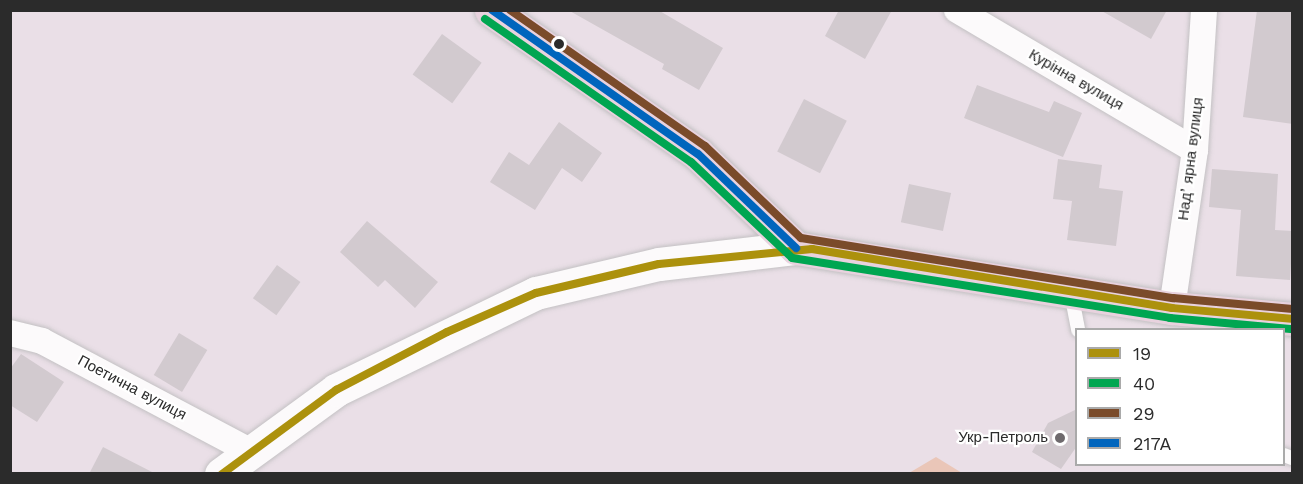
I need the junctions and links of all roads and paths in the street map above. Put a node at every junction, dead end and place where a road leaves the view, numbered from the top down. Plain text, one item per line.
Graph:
1 (491, 10) edge
2 (957, 10) edge
3 (1204, 10) edge
4 (1195, 150) junction
5 (796, 248) junction
6 (1071, 293) junction
7 (1172, 308) junction
8 (1293, 319) edge
9 (1078, 328) edge
10 (10, 333) edge
11 (250, 451) junction
12 (221, 474) edge

1 - 5 main road
2 - 4 street, Курінна вулиця
3 - 4 street, Надʼярна вулиця
4 - 7 street, Надʼярна вулиця
5 - 6 main road
5 - 11 main road
6 - 7 main road
6 - 9 lane
7 - 8 main road
10 - 11 street, Поетична вулиця
11 - 12 main road

